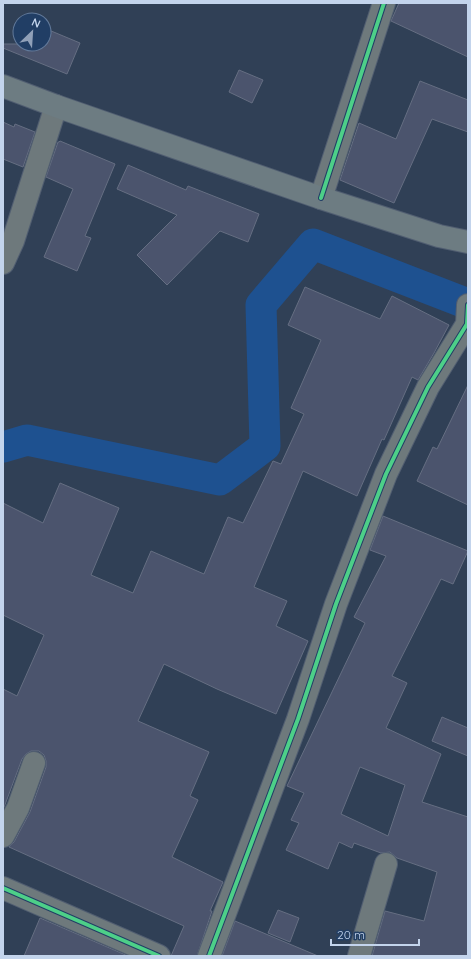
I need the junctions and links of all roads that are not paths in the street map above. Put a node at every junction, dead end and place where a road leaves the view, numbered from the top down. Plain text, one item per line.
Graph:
1 (384, 3) edge
2 (3, 86) edge
3 (56, 106) junction
4 (321, 198) junction
5 (8, 238) edge
6 (468, 242) edge
7 (3, 263) edge
8 (467, 315) edge
9 (34, 763) dead end
10 (3, 836) edge
11 (386, 864) dead end
12 (3, 888) edge
13 (158, 956) edge
14 (209, 956) edge
15 (358, 956) edge

1 - 4 street
2 - 3 main road
3 - 4 main road
3 - 5 street
4 - 6 main road
5 - 7 street
8 - 14 street
9 - 10 street
11 - 15 street
12 - 13 street

